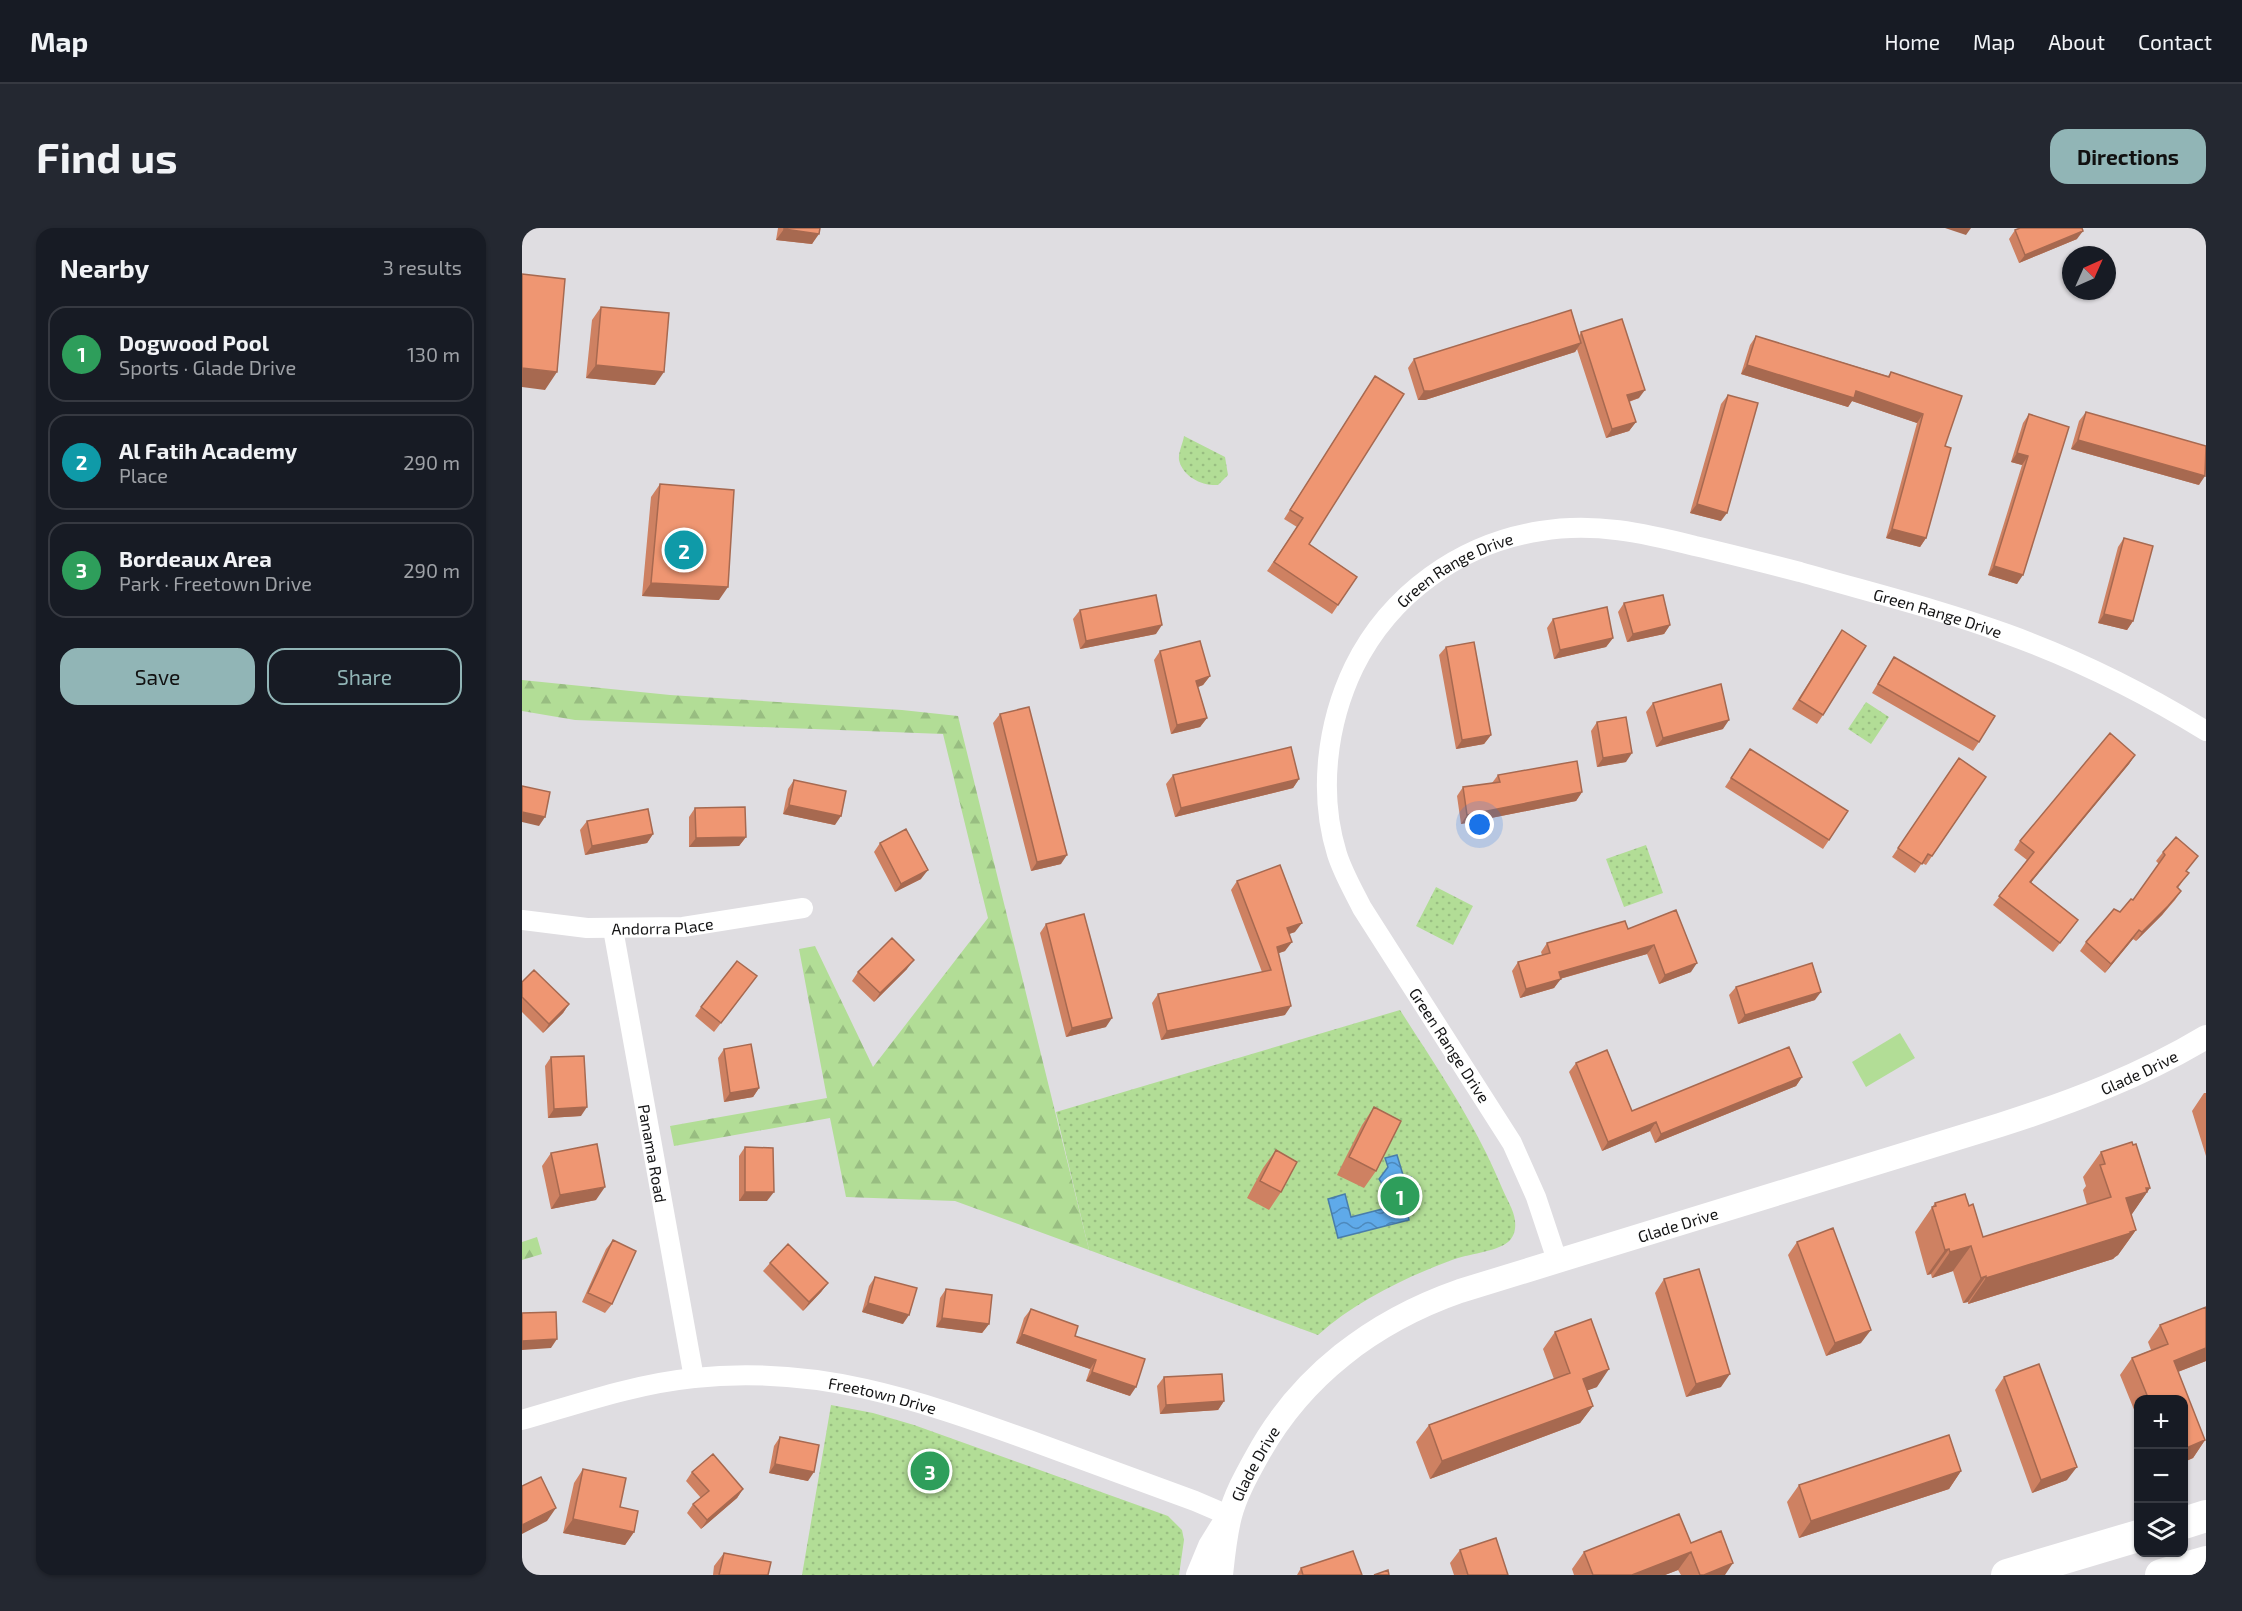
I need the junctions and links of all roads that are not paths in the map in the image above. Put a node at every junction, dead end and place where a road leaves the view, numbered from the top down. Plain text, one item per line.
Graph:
1 (2206, 731) edge
2 (803, 908) dead end
3 (522, 920) edge
4 (612, 929) junction
5 (2206, 1037) edge
6 (1557, 1260) junction
7 (694, 1378) junction
8 (522, 1420) edge
9 (1230, 1516) junction
10 (2206, 1516) edge
11 (2188, 1522) edge
12 (2134, 1537) edge
13 (2206, 1562) edge
14 (1198, 1575) edge
15 (1221, 1575) edge
16 (2007, 1575) edge
17 (2161, 1575) edge

1 - 6 street, Green Range Drive
2 - 4 street, Andorra Place
3 - 4 street, Andorra Place
4 - 7 street, Panama Road
5 - 6 street, Glade Drive
6 - 9 street, Glade Drive
7 - 8 street, Freetown Drive
7 - 9 street, Freetown Drive
9 - 14 street, Glade Drive
9 - 15 street, Glade Drive
10 - 11 main road
12 - 16 main road
13 - 17 main road

